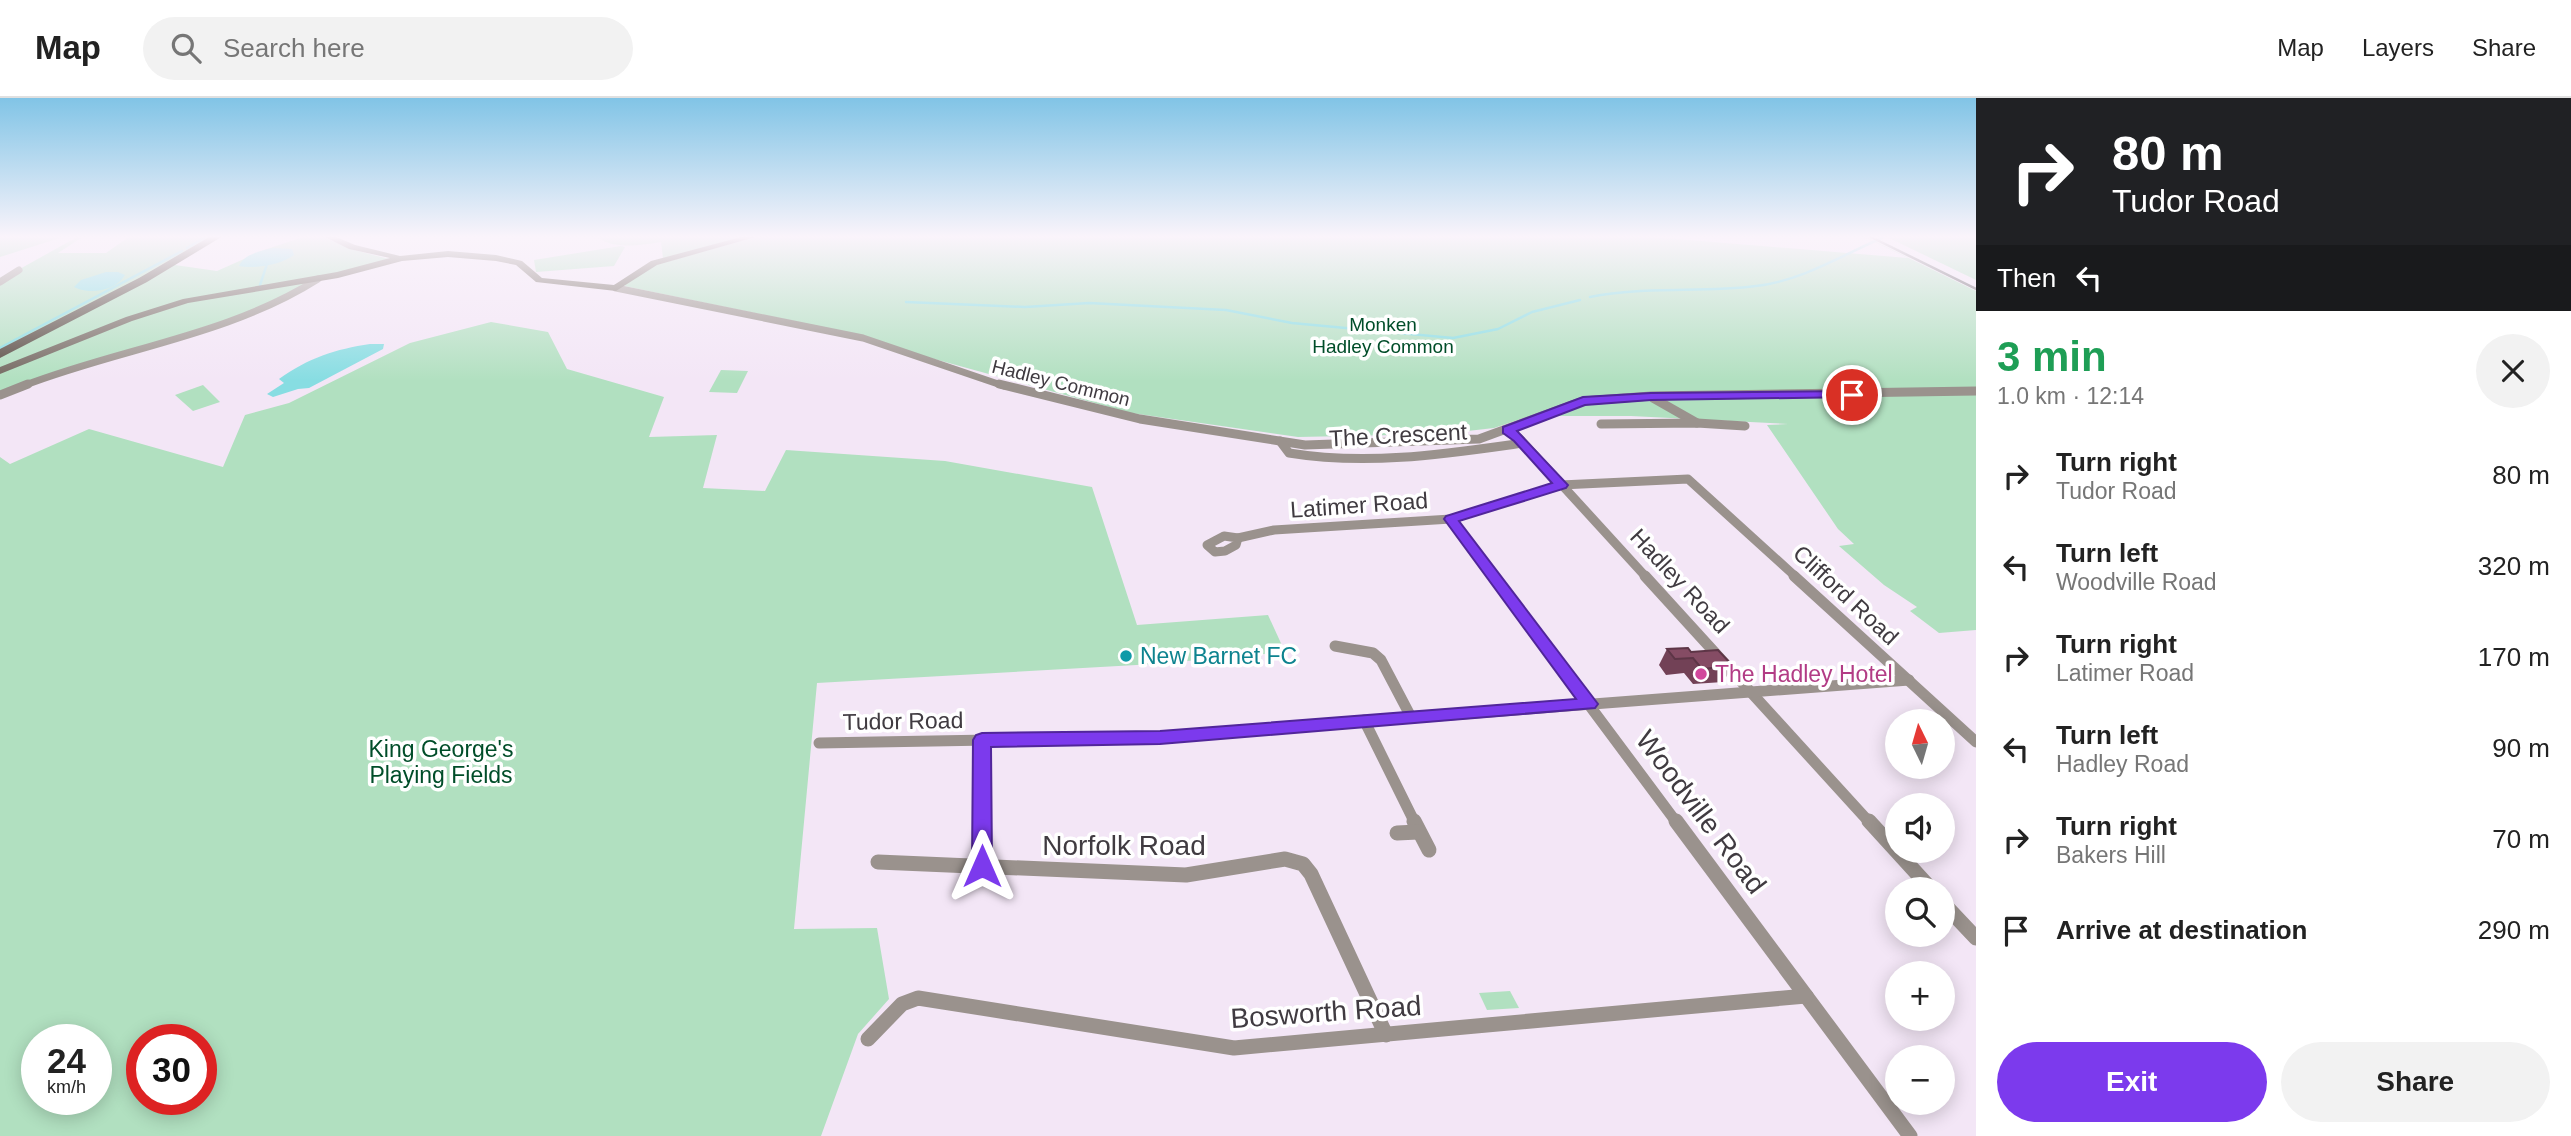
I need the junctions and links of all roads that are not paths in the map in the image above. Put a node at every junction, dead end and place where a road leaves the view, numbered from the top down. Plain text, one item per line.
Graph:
1 (134, 284) edge
2 (282, 284) edge
3 (310, 284) edge
4 (582, 284) edge
5 (621, 284) edge
6 (616, 288) junction
7 (0, 354) edge
8 (0, 371) edge
9 (1976, 391) edge
10 (0, 395) edge
11 (1651, 396) junction
12 (1697, 423) junction
13 (1601, 424) dead end
14 (1745, 426) dead end
15 (1507, 430) junction
16 (1280, 442) junction
17 (1523, 443) junction
18 (1688, 479) joint
19 (1561, 485) junction
20 (1451, 519) junction
21 (1238, 538) dead end
22 (1335, 646) dead end
23 (1909, 680) junction
24 (1751, 692) junction
25 (1589, 704) junction
26 (1411, 717) junction
27 (1364, 720) junction
28 (982, 740) junction
29 (1976, 742) edge
30 (819, 743) dead end
31 (1419, 832) junction
32 (1397, 833) dead end
33 (1429, 850) dead end
34 (878, 862) dead end
35 (982, 866) junction
36 (1920, 877) edge
37 (1955, 916) edge
38 (1976, 938) edge
39 (1806, 996) junction
40 (1386, 1035) junction
41 (868, 1039) dead end
42 (1910, 1136) edge

1 - 7 main road
2 - 8 street
3 - 10 street
4 - 6 street
5 - 6 street
6 - 16 street, Hadley Common
9 - 11 street, Hadley Common
11 - 12 street
11 - 15 street, Hadley Common
12 - 13 street
12 - 14 street
15 - 16 street, Hadley Common
15 - 17 street, Hadley Road
16 - 17 street, The Crescent
17 - 19 street, Hadley Road
18 - 19 street, Latimer Road
18 - 23 street, Clifford Road
19 - 20 street, Latimer Road
19 - 24 street, Hadley Road
20 - 21 street, Latimer Road
20 - 25 street, Woodville Road
22 - 26 street
23 - 24 street, Tudor Road
23 - 29 street, Clifford Road
24 - 25 street, Tudor Road
24 - 36 street, Hadley Road
25 - 26 street, Tudor Road
25 - 39 street, Woodville Road
26 - 27 street, Tudor Road
27 - 28 street, Tudor Road
27 - 31 street
28 - 30 street, Tudor Road
28 - 35 street
31 - 32 street
31 - 33 street
34 - 35 street, Norfolk Road
35 - 40 street, Norfolk Road
37 - 38 street
39 - 40 street, Bosworth Road
39 - 42 street, Woodville Road
40 - 41 street, Bosworth Road

